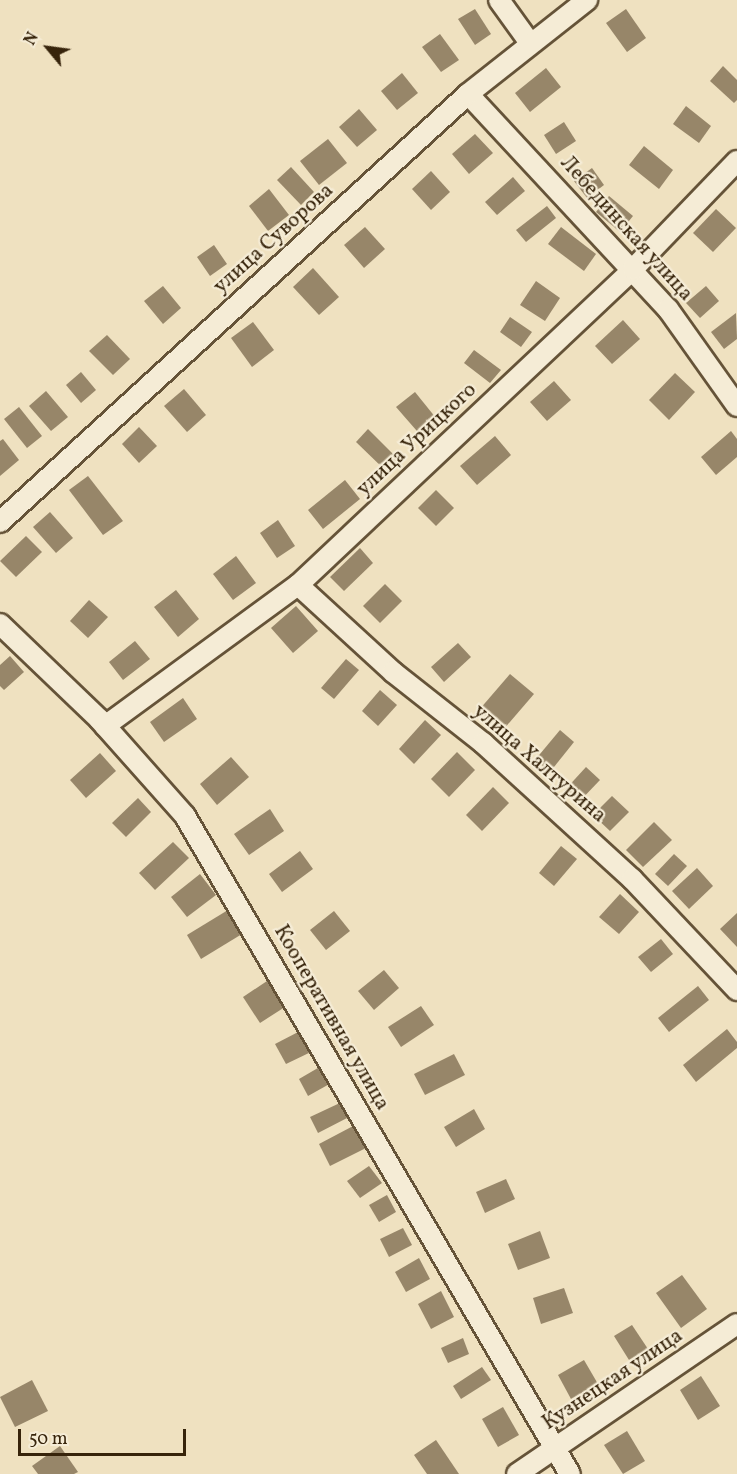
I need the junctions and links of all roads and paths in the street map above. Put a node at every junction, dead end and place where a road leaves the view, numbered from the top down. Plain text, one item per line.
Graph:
1 (499, 0) edge
2 (587, 0) edge
3 (530, 43) junction
4 (468, 94) junction
5 (737, 161) edge
6 (633, 269) junction
7 (737, 406) edge
8 (0, 522) edge
9 (298, 585) junction
10 (0, 624) edge
11 (105, 726) junction
12 (737, 990) edge
13 (737, 1324) edge
14 (557, 1448) junction
15 (517, 1474) edge
16 (570, 1474) edge

1 - 3 street
2 - 3 street, улица Суворова
3 - 4 street, улица Суворова
4 - 6 street, Лебединская улица
4 - 8 street, улица Суворова
5 - 6 street, улица Урицкого
6 - 7 street, Лебединская улица
6 - 9 street, улица Урицкого
9 - 11 street, улица Урицкого
9 - 12 street, улица Халтурина
10 - 11 street, Кооперативная улица
11 - 14 street, Кооперативная улица
13 - 14 street, Кузнецкая улица
14 - 15 street, Кузнецкая улица
14 - 16 street, Кооперативная улица

